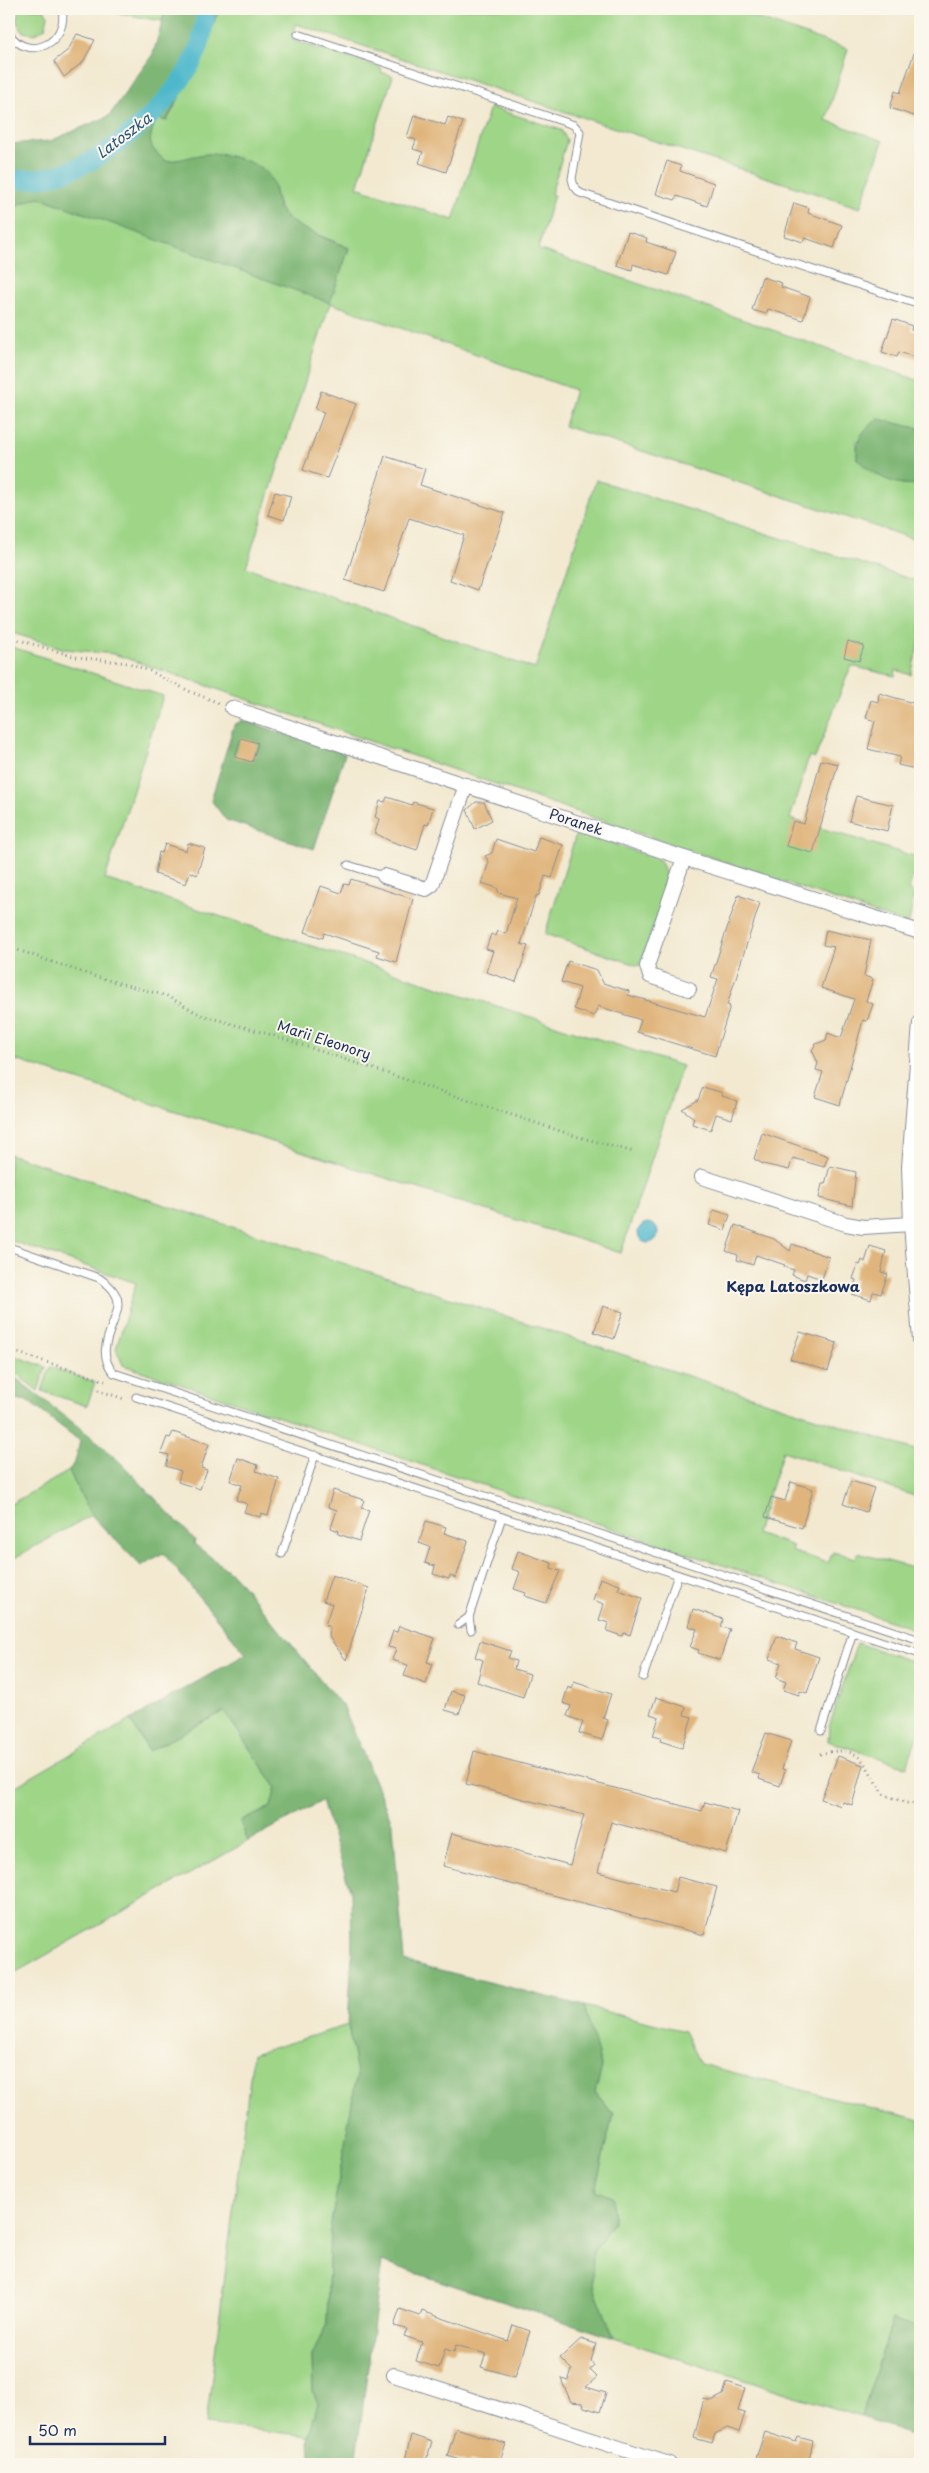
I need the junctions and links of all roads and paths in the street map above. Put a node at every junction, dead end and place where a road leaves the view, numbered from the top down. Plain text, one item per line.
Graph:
1 (62, 9) edge
2 (9, 34) edge
3 (298, 34) dead end
4 (920, 304) edge
5 (9, 637) edge
6 (232, 708) joint
7 (466, 785) junction
8 (684, 858) junction
9 (348, 865) dead end
10 (384, 876) joint
11 (920, 932) edge
12 (9, 947) edge
13 (689, 989) dead end
14 (920, 1024) edge
15 (634, 1152) dead end
16 (702, 1177) dead end
17 (911, 1224) junction
18 (9, 1247) edge
19 (920, 1340) edge
20 (9, 1350) edge
21 (108, 1382) dead end
22 (98, 1390) dead end
23 (136, 1397) joint
24 (315, 1455) junction
25 (502, 1517) junction
26 (282, 1554) dead end
27 (678, 1575) junction
28 (469, 1617) junction
29 (458, 1625) dead end
30 (471, 1630) dead end
31 (853, 1632) junction
32 (920, 1640) edge
33 (920, 1654) edge
34 (643, 1677) dead end
35 (821, 1731) dead end
36 (820, 1754) dead end
37 (918, 1804) dead end
38 (394, 2375) dead end
39 (669, 2464) edge

1 - 2 lane
3 - 4 lane
5 - 6 path
6 - 7 street, Poranek
7 - 8 street, Poranek
7 - 10 street
8 - 11 street, Poranek
8 - 13 street
9 - 10 lane
12 - 15 path, Marii Eleonory
14 - 17 street
16 - 17 street
17 - 19 street
18 - 32 lane
20 - 21 path
22 - 23 path
23 - 24 lane
24 - 25 lane
24 - 26 lane
25 - 27 lane
25 - 28 lane
27 - 31 lane
27 - 34 lane
28 - 29 lane
28 - 30 lane
31 - 33 lane
31 - 35 lane
36 - 37 path
38 - 39 street

